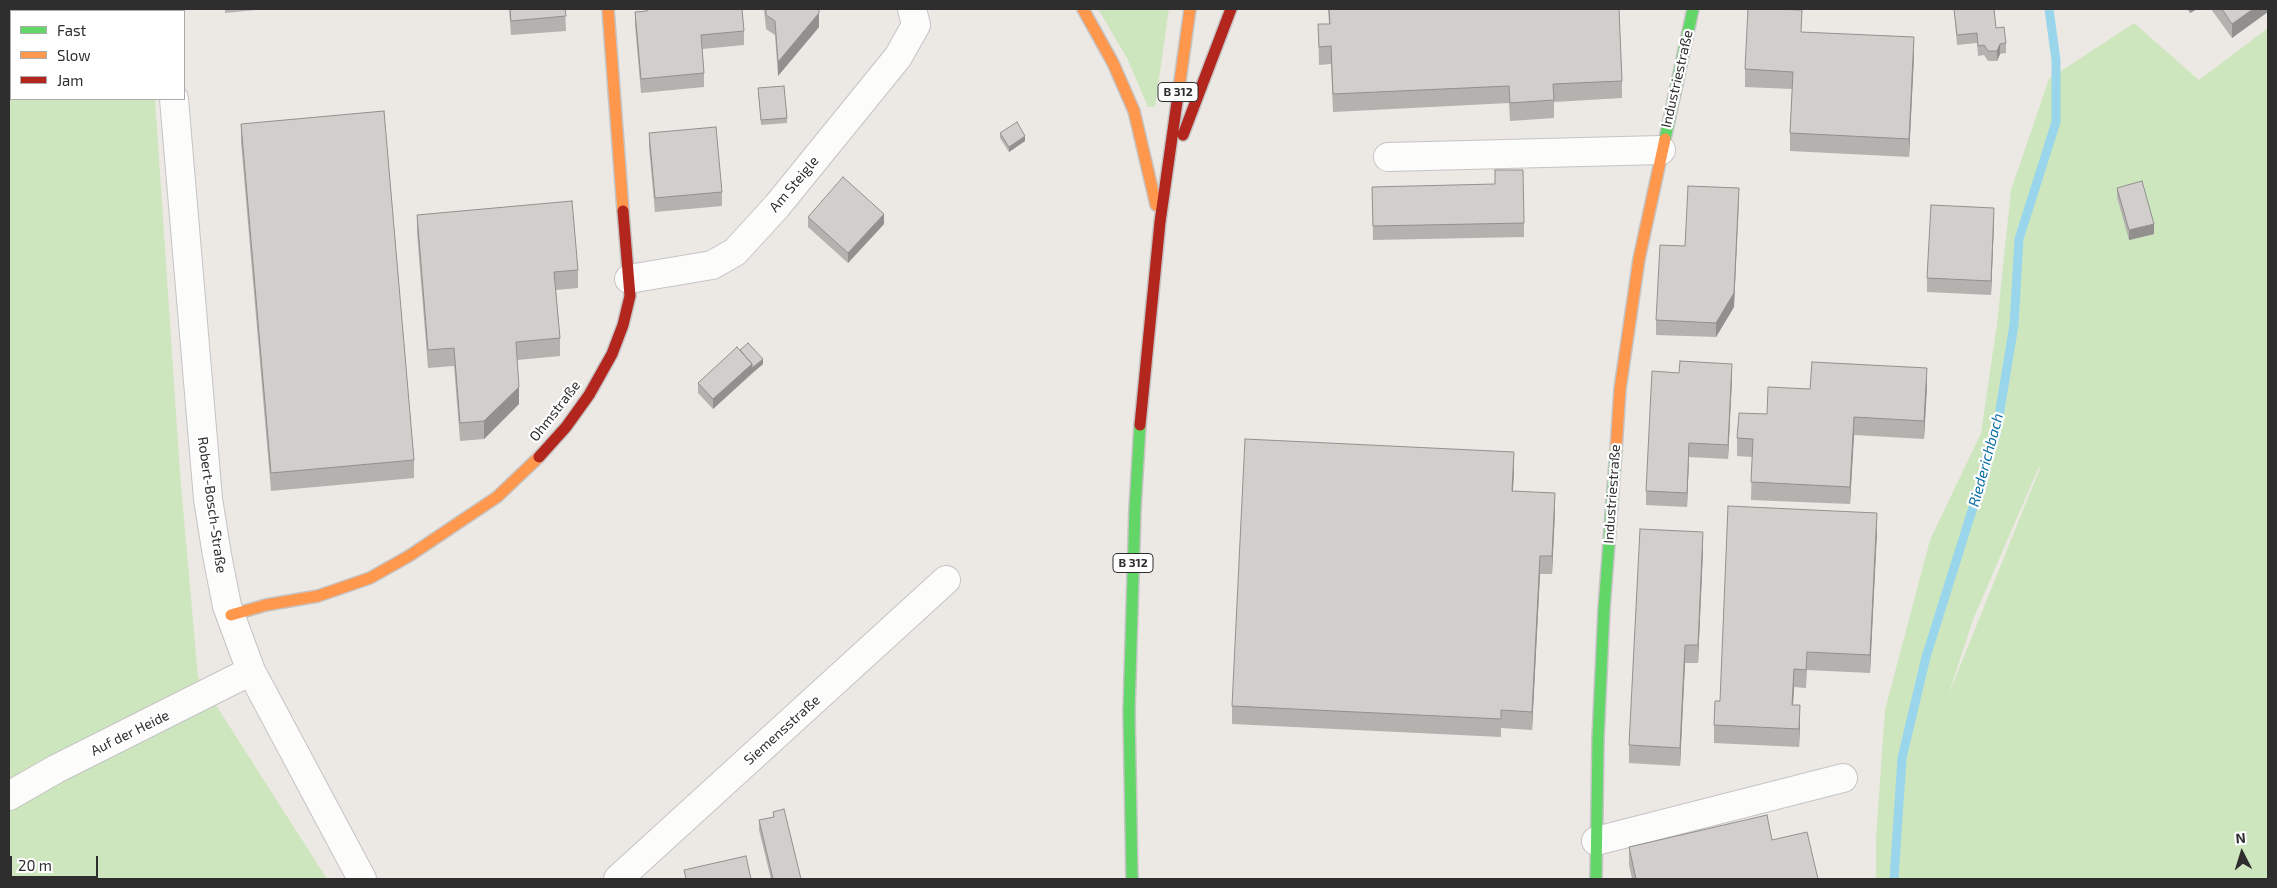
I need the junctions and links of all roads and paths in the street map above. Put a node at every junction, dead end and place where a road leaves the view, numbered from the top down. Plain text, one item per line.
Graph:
1 (608, 9) edge
2 (1083, 9) edge
3 (1190, 9) edge
4 (1231, 9) edge
5 (1692, 9) edge
6 (914, 17) edge
7 (174, 100) edge
8 (1661, 150) junction
9 (1388, 157) dead end
10 (1166, 176) junction
11 (1160, 222) junction
12 (629, 279) junction
13 (946, 580) dead end
14 (231, 615) junction
15 (251, 671) junction
16 (1843, 778) dead end
17 (9, 796) edge
18 (1596, 840) junction
19 (362, 879) edge
20 (618, 879) edge
21 (1132, 879) edge
22 (1596, 879) edge

1 - 12 main road, Ohmstraße
2 - 11 main road
3 - 10 main road, B 312
4 - 10 main road
5 - 8 main road, Industriestraße
6 - 12 street, Am Steigle
7 - 14 street, Robert-Bosch-Straße
8 - 9 street
8 - 18 main road, Industriestraße
10 - 11 main road, B 312
11 - 21 main road, B 312
12 - 14 main road, Ohmstraße
13 - 20 street, Siemensstraße
14 - 15 street, Robert-Bosch-Straße
15 - 17 street, Auf der Heide
15 - 19 street, Robert-Bosch-Straße
16 - 18 street
18 - 22 main road, Industriestraße

